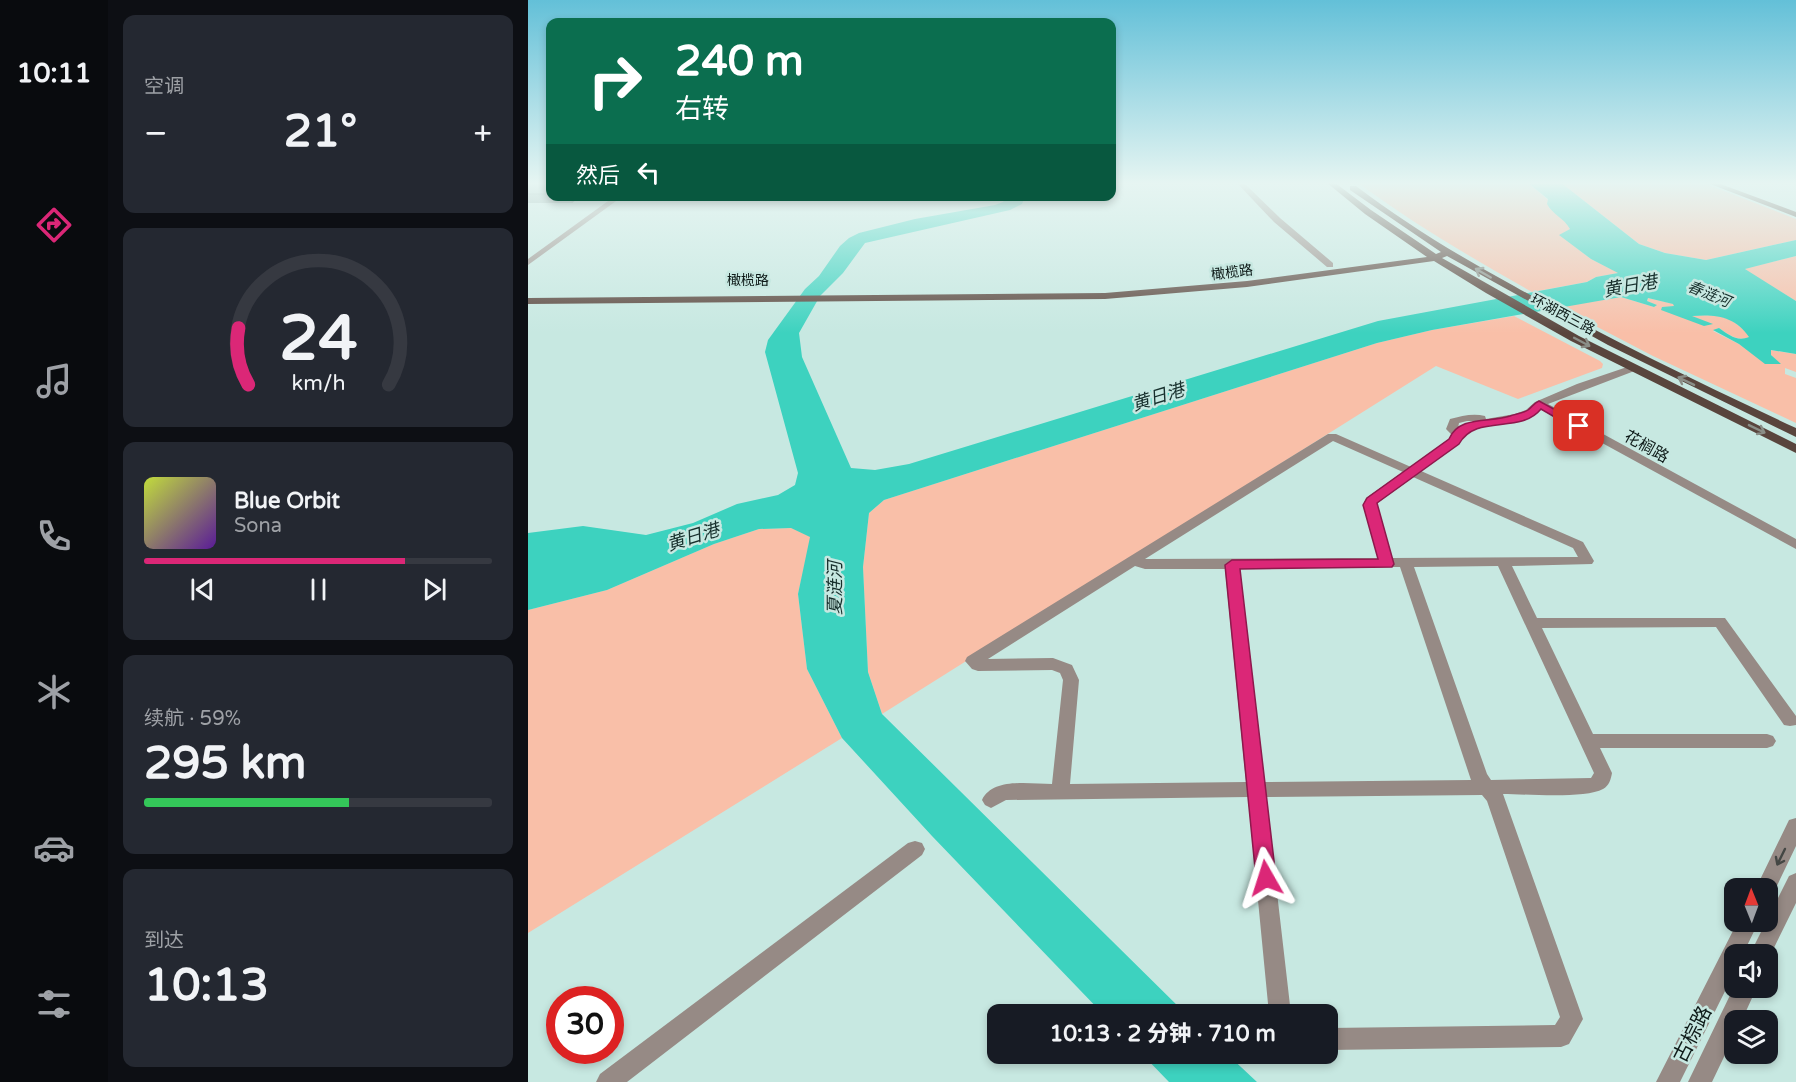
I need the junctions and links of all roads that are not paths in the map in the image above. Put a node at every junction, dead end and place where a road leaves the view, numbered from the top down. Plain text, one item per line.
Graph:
1 (557, 232) edge
2 (570, 232) edge
3 (1292, 232) edge
4 (1398, 232) edge
5 (1417, 232) edge
6 (1425, 251) junction
7 (1447, 252) junction
8 (528, 253) edge
9 (1435, 258) junction
10 (528, 263) edge
11 (1330, 265) junction
12 (528, 293) edge
13 (797, 296) junction
14 (823, 296) junction
15 (528, 301) edge
16 (1633, 368) junction
17 (1539, 404) junction
18 (1796, 433) edge
19 (1796, 449) edge
20 (1412, 471) junction
21 (1796, 546) edge
22 (1136, 560) junction
23 (1503, 562) junction
24 (1396, 564) junction
25 (1232, 565) junction
26 (1532, 623) junction
27 (1790, 720) dead end
28 (1588, 741) junction
29 (1767, 741) dead end
30 (1486, 787) junction
31 (1256, 789) junction
32 (1060, 792) junction
33 (991, 800) dead end
34 (1796, 826) edge
35 (915, 849) dead end
36 (1771, 878) edge
37 (1796, 882) edge
38 (1743, 932) edge
39 (1766, 944) edge
40 (1741, 998) edge
41 (1279, 1004) edge
42 (1338, 1039) edge
43 (608, 1082) edge
44 (1668, 1082) edge
45 (1700, 1082) edge

1 - 8 street
2 - 10 street
3 - 11 street
4 - 6 main road, 环湖西三路
5 - 7 main road, 环湖西三路
6 - 7 main road, 橄榄路
6 - 9 main road, 环湖西三路
6 - 11 main road, 橄榄路
7 - 9 main road, 橄榄路
18 -> 7 main road, 环湖西三路
9 - 14 main road, 橄榄路
9 -> 16 main road, 环湖西三路
11 - 14 main road, 橄榄路
12 - 13 main road, 橄榄路
13 - 14 main road, 橄榄路
13 - 15 main road, 橄榄路
16 - 17 street
16 -> 19 main road, 环湖西三路
17 - 20 street
17 - 21 street, 花榈路
20 - 22 street
20 - 23 street
20 - 24 street
22 - 25 street
22 - 32 street
23 - 24 street
23 - 26 street
24 - 25 street
24 - 30 street
25 - 31 street
26 - 27 street
26 - 28 street
28 - 29 street
28 - 30 street
30 - 31 street
30 - 42 street
31 - 32 street
31 - 41 street
32 - 33 street
34 -> 36 street
35 - 43 street
37 - 39 street
38 - 44 street, 古棕路
40 - 45 street, 古棕路

